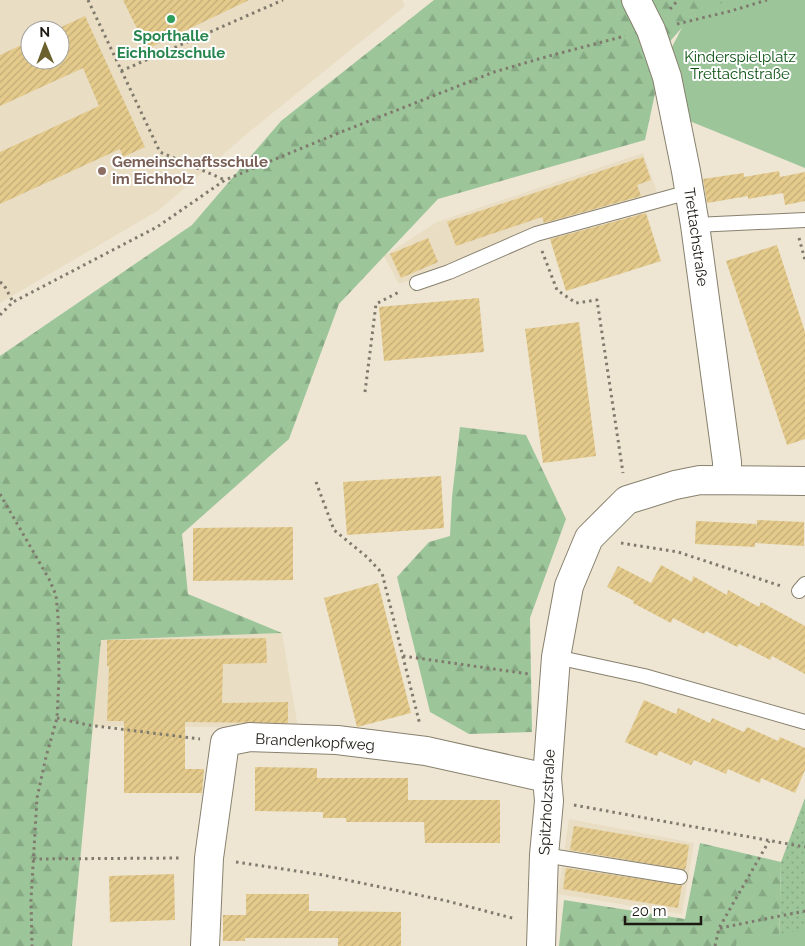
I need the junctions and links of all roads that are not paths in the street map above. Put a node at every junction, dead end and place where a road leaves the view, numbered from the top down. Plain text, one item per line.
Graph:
1 (636, 0) edge
2 (689, 192) junction
3 (805, 220) edge
4 (695, 225) junction
5 (417, 283) road end
6 (727, 480) junction
7 (805, 480) edge
8 (555, 668) junction
9 (805, 722) edge
10 (548, 789) junction
11 (544, 855) junction
12 (680, 877) dead end
13 (541, 936) edge
14 (205, 946) edge

1 - 2 street, Trettachstraße
2 - 4 street, Trettachstraße
2 - 5 lane
3 - 4 lane
4 - 6 street, Trettachstraße
6 - 7 street, Spitzholzstraße
6 - 8 street, Spitzholzstraße
8 - 9 lane
8 - 10 street, Spitzholzstraße
10 - 11 street, Spitzholzstraße
10 - 14 street, Brandenkopfweg
11 - 12 lane
11 - 13 street, Spitzholzstraße

